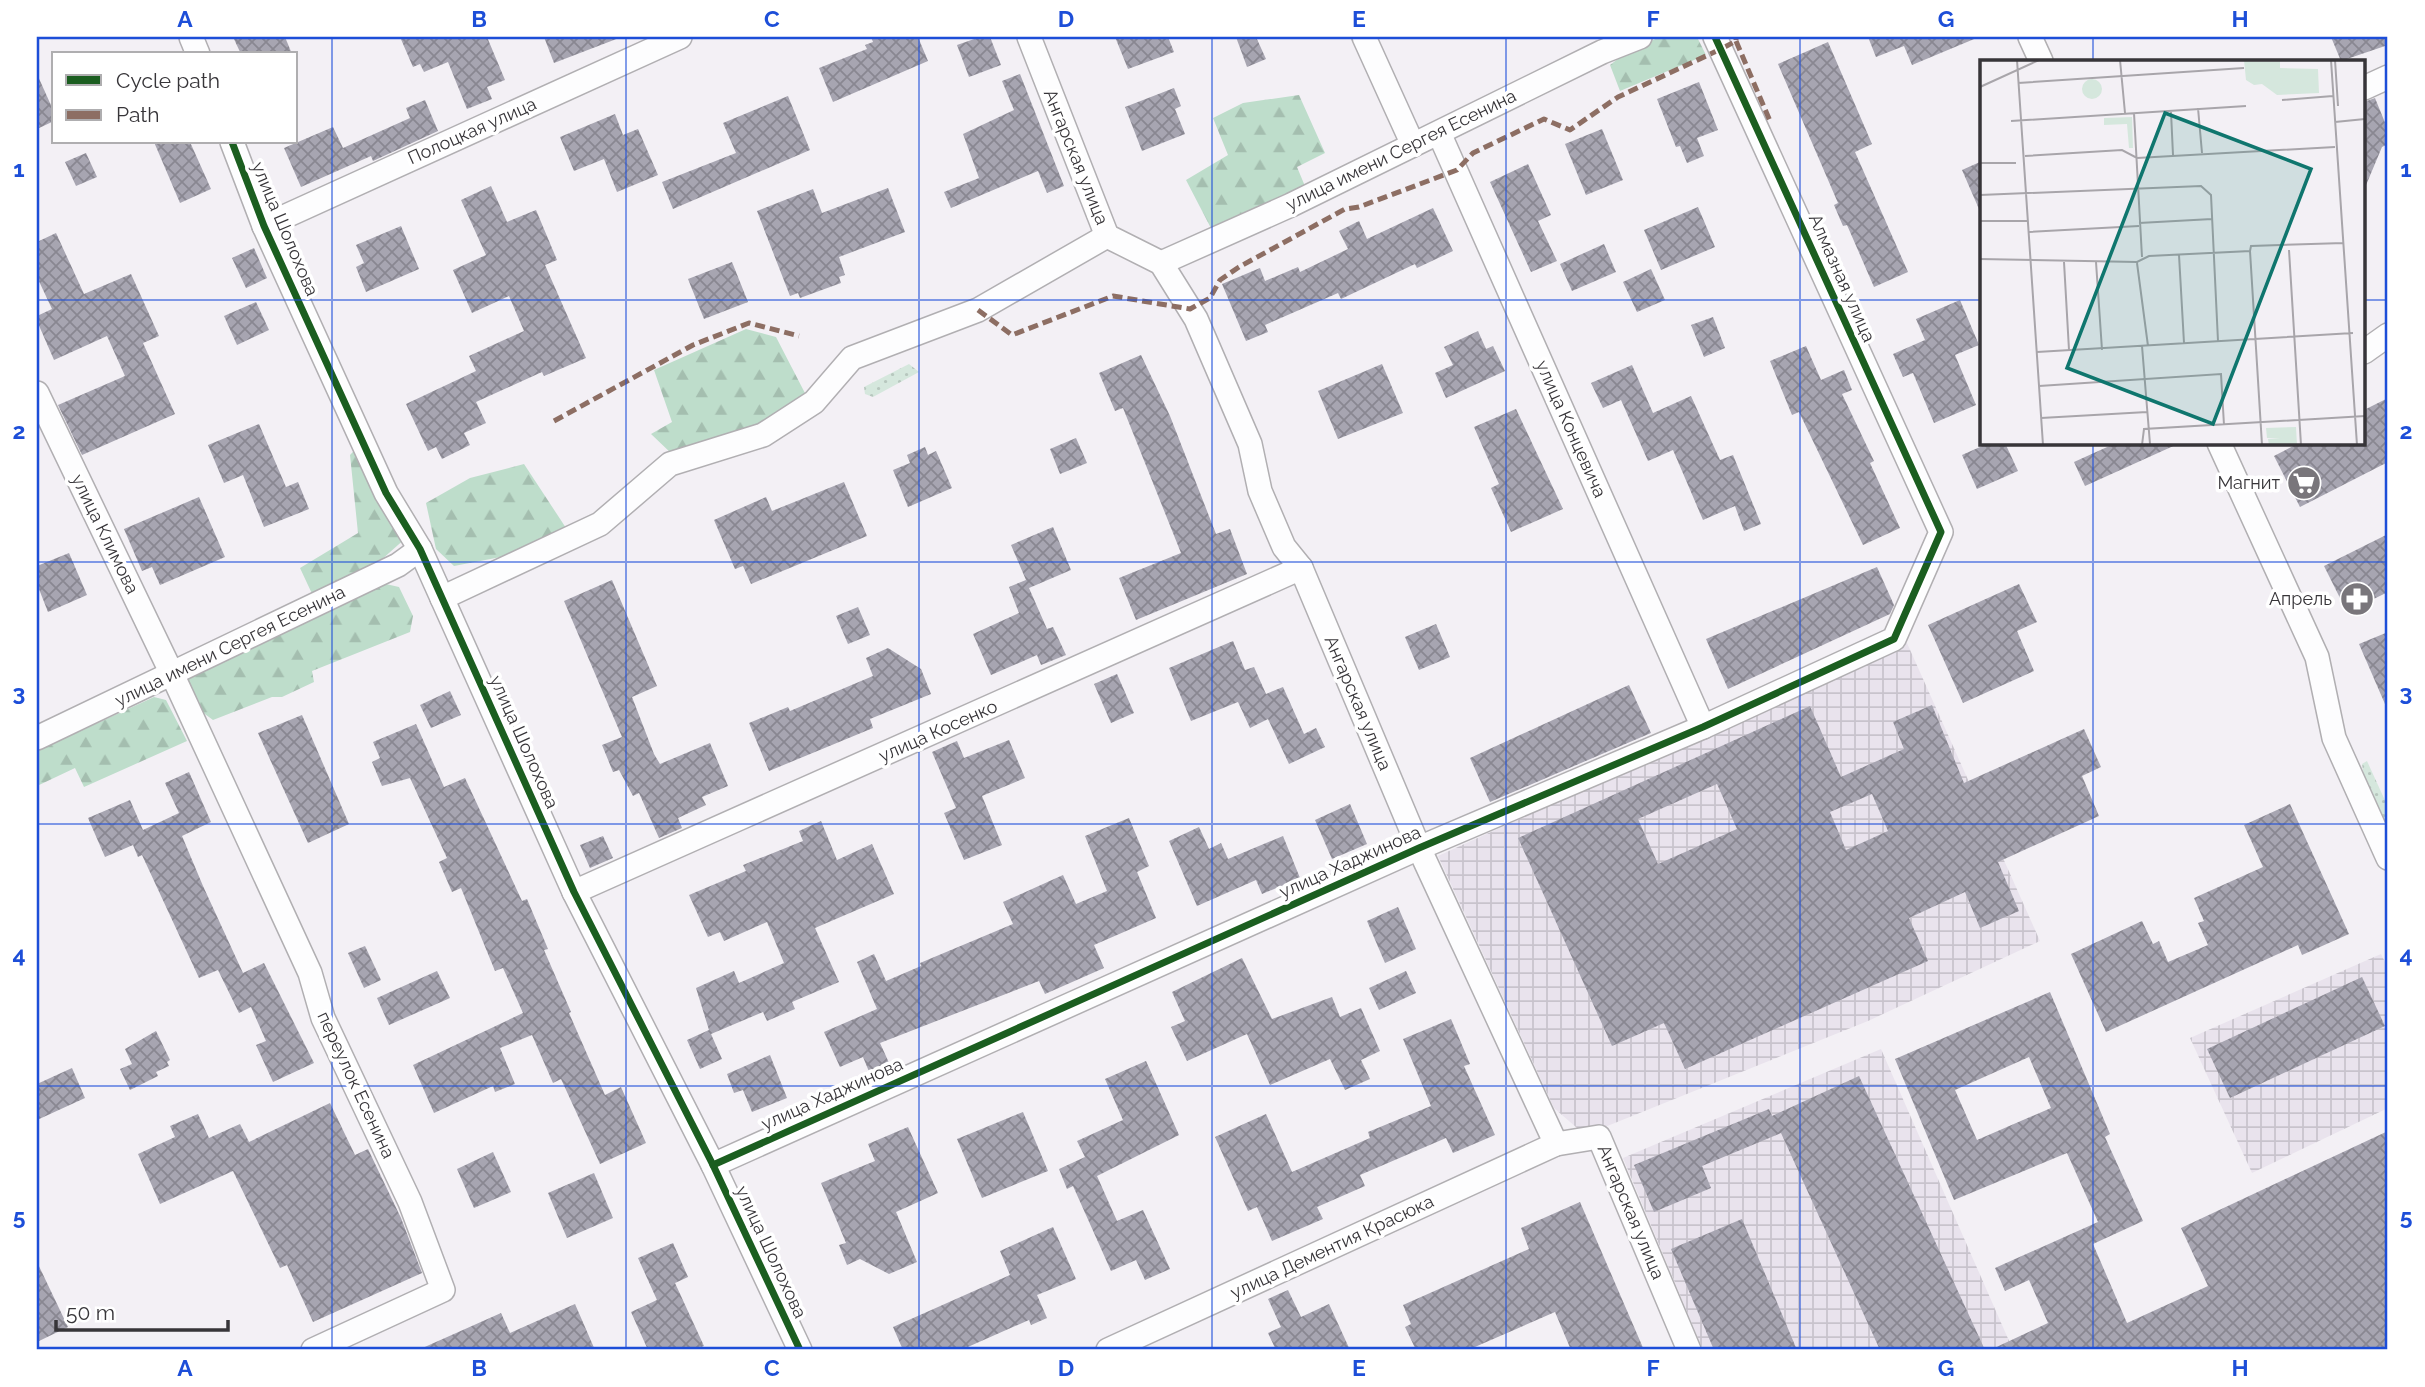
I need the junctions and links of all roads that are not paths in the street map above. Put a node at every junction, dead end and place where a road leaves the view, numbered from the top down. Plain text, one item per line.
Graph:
1 (680, 37) edge
2 (1029, 37) edge
3 (1364, 37) edge
4 (1640, 37) edge
5 (1715, 37) edge
6 (2030, 37) edge
7 (2041, 60) edge
8 (2388, 78) edge
9 (2366, 87) edge
10 (1439, 133) junction
11 (233, 144) edge
12 (1413, 145) junction
13 (264, 226) junction
14 (1107, 236) junction
15 (1161, 263) junction
16 (2388, 335) edge
17 (2366, 351) edge
18 (37, 393) edge
19 (2218, 444) edge
20 (1941, 531) joint
21 (420, 549) junction
22 (1301, 568) junction
23 (442, 598) junction
24 (173, 676) junction
25 (1703, 727) junction
26 (37, 738) edge
27 (1419, 848) junction
28 (2388, 858) edge
29 (574, 892) junction
30 (1556, 1144) junction
31 (713, 1165) junction
32 (313, 1350) edge
33 (800, 1350) edge
34 (1108, 1350) edge
35 (1689, 1350) edge

1 - 13 street, Полоцкая улица
2 - 14 street, Ангарская улица
3 - 12 street
4 - 10 street, улица имени Сергея Есенина
5 - 20 street, Алмазная улица
6 - 7 street
8 - 9 street
10 - 12 street, улица имени Сергея Есенина
10 - 25 street, улица Концевича
11 - 13 street, улица Шолохова
12 - 15 street, улица имени Сергея Есенина
13 - 21 street, улица Шолохова
14 - 15 street, Ангарская улица
14 - 23 street
15 - 22 street, Ангарская улица
16 - 17 street
18 - 24 street, улица Климова
19 - 28 street
20 - 25 street, улица Хаджинова
21 - 23 street, улица Шолохова
21 - 24 street, улица имени Сергея Есенина
22 - 27 street, Ангарская улица
22 - 29 street, улица Косенко
23 - 29 street, улица Шолохова
24 - 26 street, улица имени Сергея Есенина
24 - 32 street, переулок Есенина
25 - 27 street, улица Хаджинова
27 - 30 street, Ангарская улица
27 - 31 street, улица Хаджинова
29 - 31 street, улица Шолохова
30 - 34 street, улица Дементия Красюка
30 - 35 street, Ангарская улица
31 - 33 street, улица Шолохова

